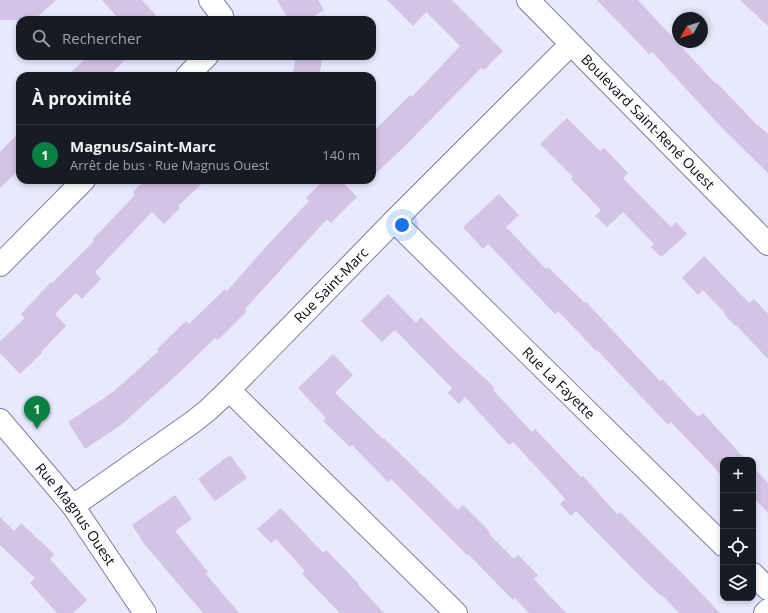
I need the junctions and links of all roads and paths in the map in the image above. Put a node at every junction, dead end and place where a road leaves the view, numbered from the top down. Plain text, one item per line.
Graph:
1 (210, 0) edge
2 (528, 0) edge
3 (222, 16) edge
4 (571, 44) junction
5 (203, 60) edge
6 (191, 72) edge
7 (80, 184) edge
8 (394, 221) junction
9 (768, 244) edge
10 (0, 265) edge
11 (229, 390) junction
12 (0, 420) edge
13 (73, 506) junction
14 (720, 542) edge
15 (756, 577) edge
16 (768, 589) edge
17 (768, 610) edge
18 (146, 613) edge
19 (456, 613) edge
20 (765, 613) edge

1 - 3 street
2 - 4 street, Boulevard Saint-René Ouest
4 - 8 street, Rue Saint-Marc
4 - 9 street, Boulevard Saint-René Ouest
5 - 6 street
7 - 10 street
8 - 11 street, Rue Saint-Marc
8 - 14 street, Rue La Fayette
11 - 13 street, Rue Saint-Marc
11 - 19 street
12 - 13 street, Rue Magnus Ouest
13 - 18 street, Rue Magnus Ouest
15 - 16 street
17 - 20 street

